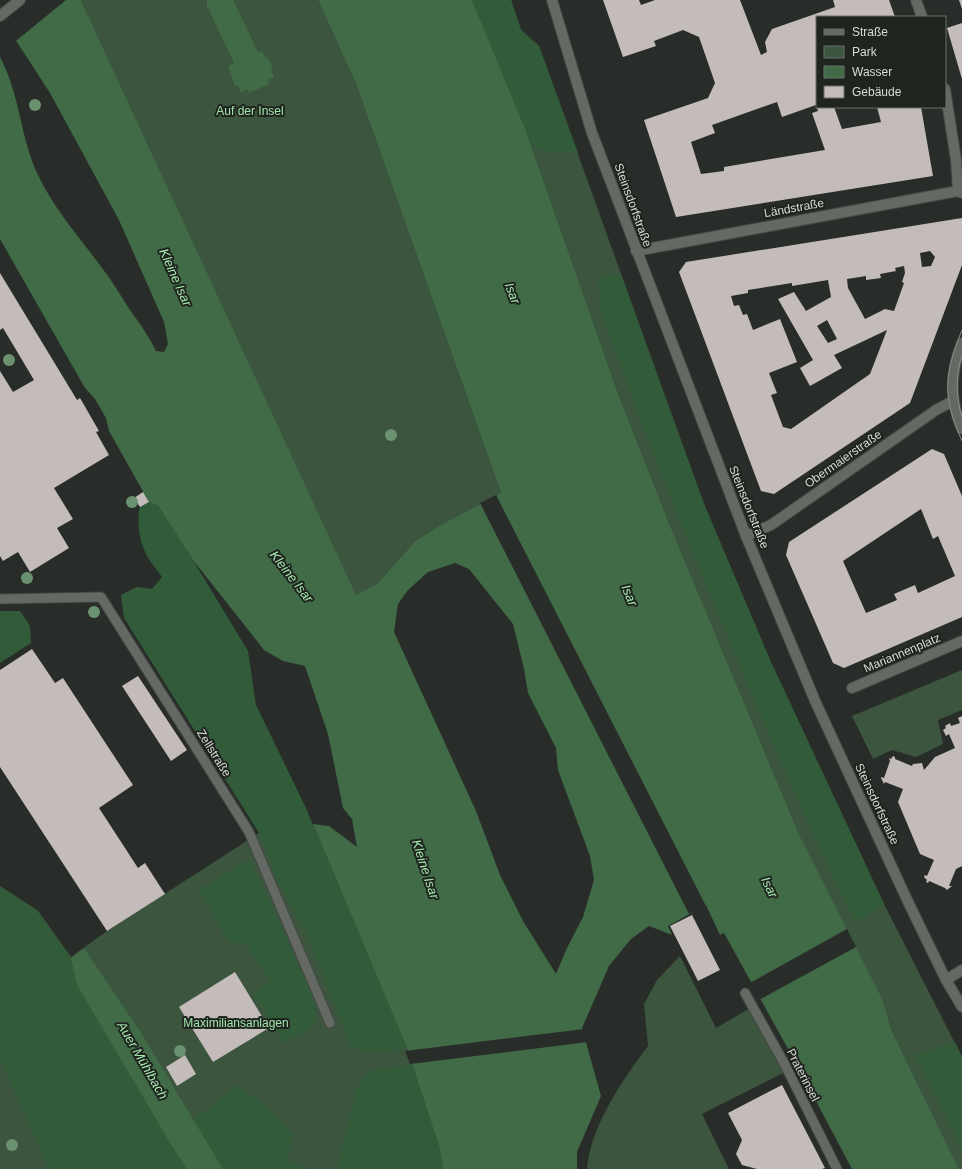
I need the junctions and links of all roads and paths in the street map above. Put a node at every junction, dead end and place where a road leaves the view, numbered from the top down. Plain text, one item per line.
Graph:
1 (20, 0) edge
2 (552, 0) edge
3 (916, 0) edge
4 (0, 16) edge
5 (922, 16) edge
6 (946, 95) edge
7 (960, 192) edge
8 (636, 250) junction
9 (962, 343) edge
10 (953, 401) junction
11 (962, 429) edge
12 (746, 536) junction
13 (0, 599) edge
14 (962, 642) edge
15 (852, 688) dead end
16 (962, 970) edge
17 (946, 980) junction
18 (745, 994) dead end
19 (962, 1007) edge
20 (330, 1023) dead end
21 (837, 1169) edge

1 - 4 main road
2 - 8 main road, Steinsdorfstraße
3 - 5 main road
6 - 7 main road
7 - 8 main road, Ländstraße
8 - 12 main road, Steinsdorfstraße
9 - 10 main road
10 - 11 main road
10 - 12 main road, Obermaierstraße
12 - 17 main road, Steinsdorfstraße
13 - 20 lane, Zellstraße
14 - 15 main road, Mariannenplatz
16 - 17 main road
17 - 19 main road, Steinsdorfstraße
18 - 21 lane, Praterinsel

